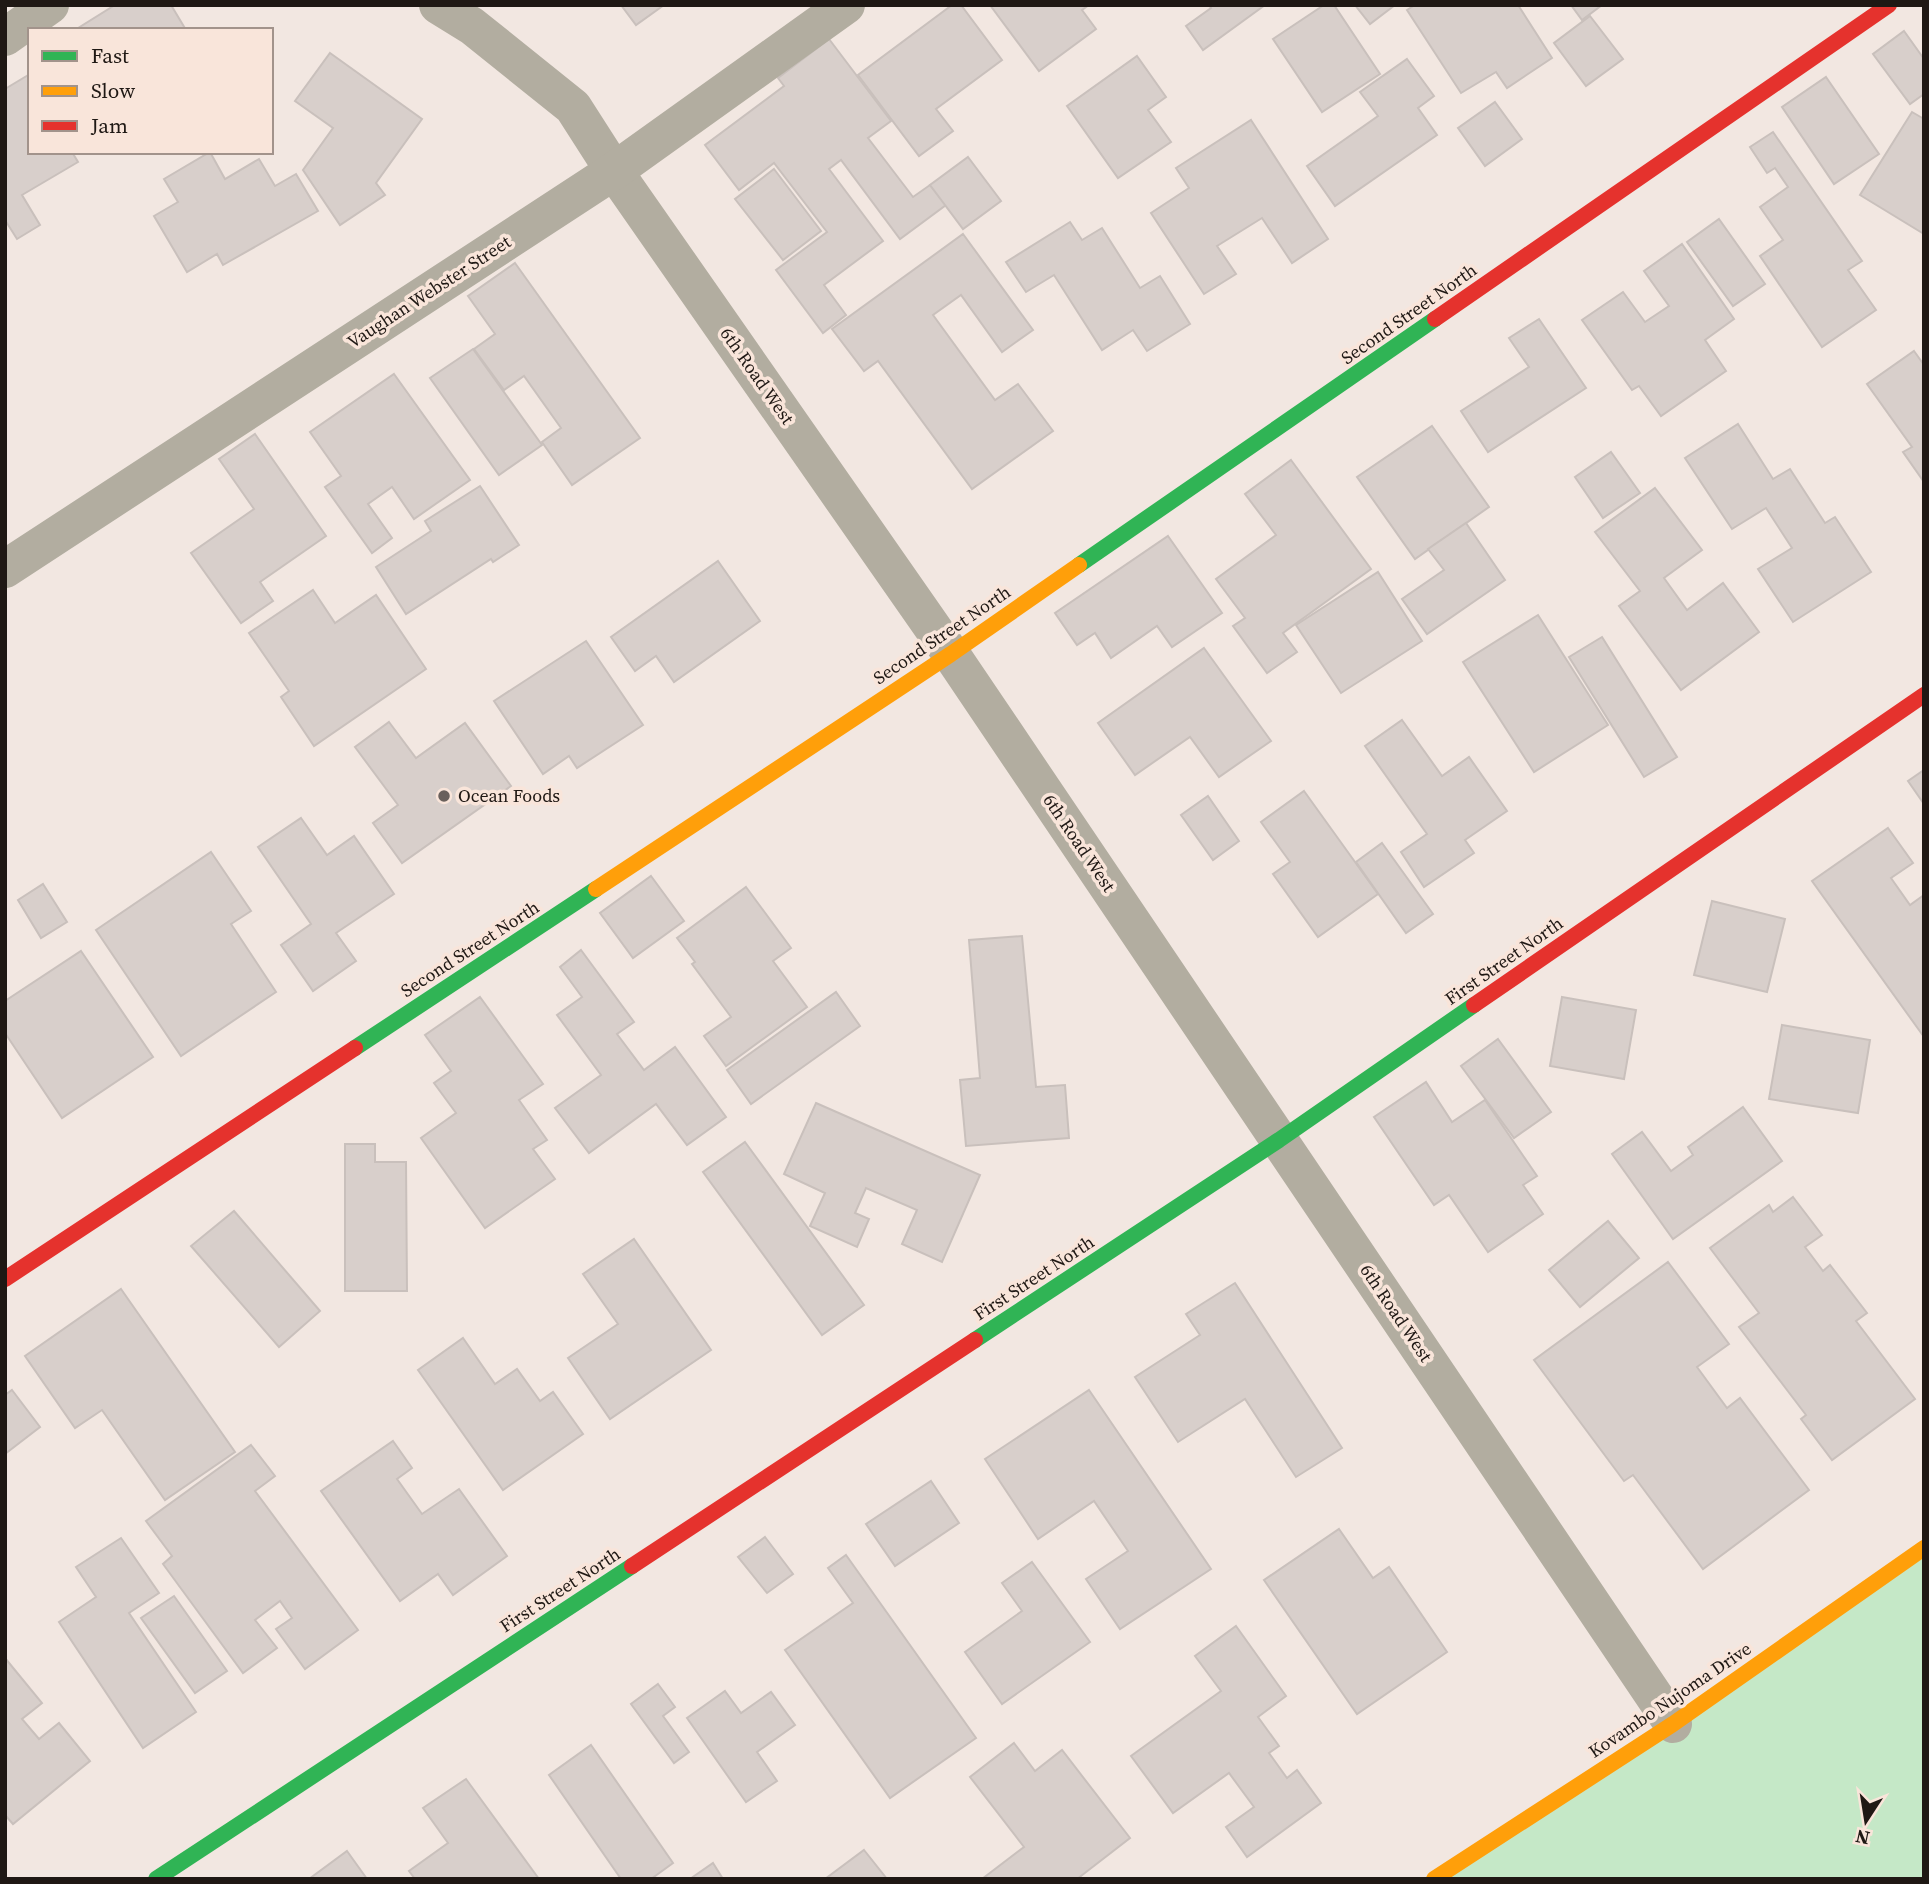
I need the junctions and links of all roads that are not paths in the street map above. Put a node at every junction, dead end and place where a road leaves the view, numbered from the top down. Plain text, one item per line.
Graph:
1 (50, 5) edge
2 (438, 5) edge
3 (846, 5) edge
4 (1889, 5) edge
5 (5, 37) edge
6 (614, 171) junction
7 (5, 569) edge
8 (951, 654) junction
9 (1924, 695) edge
10 (1279, 1140) junction
11 (5, 1279) edge
12 (1924, 1548) edge
13 (1673, 1724) junction
14 (156, 1879) edge
15 (1434, 1879) edge

1 - 5 street
2 - 6 street, 6th Road West
3 - 6 street, Vaughan Webster Street
4 - 8 street, Second Street North
6 - 7 street, Vaughan Webster Street
6 - 8 street, 6th Road West
8 - 10 street, 6th Road West
8 - 11 street, Second Street North
9 - 10 street, First Street North
10 - 13 street, 6th Road West
10 - 14 street, First Street North
12 - 13 street, Kovambo Nujoma Drive
13 - 15 street, Kovambo Nujoma Drive

